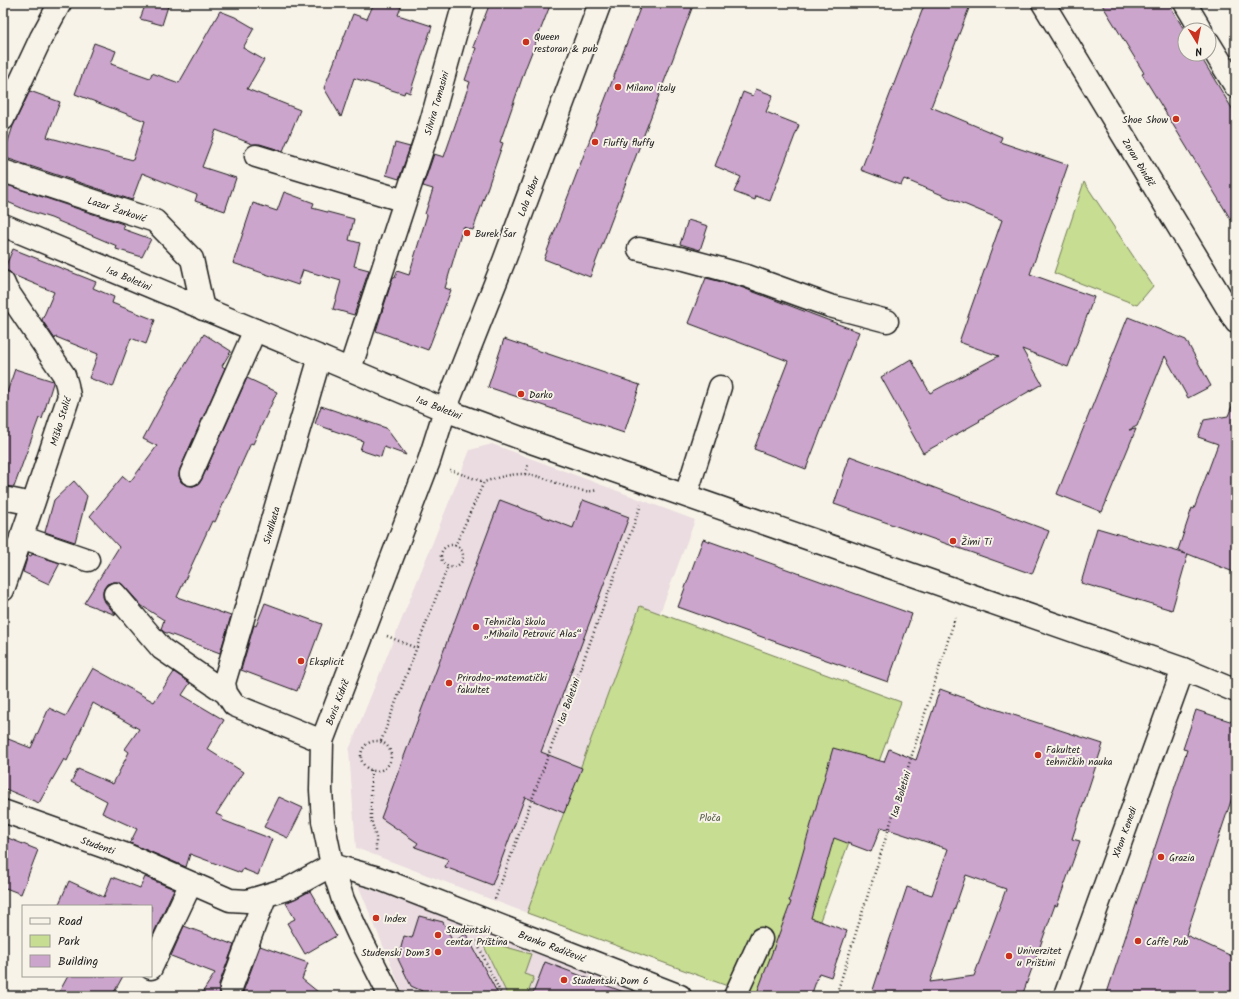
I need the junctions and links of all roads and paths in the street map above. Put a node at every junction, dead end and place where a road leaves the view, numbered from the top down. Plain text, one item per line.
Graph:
1 (60, 3) edge
2 (464, 3) edge
3 (600, 3) edge
4 (1043, 3) edge
5 (1185, 3) edge
6 (1196, 22) edge
7 (1217, 56) edge
8 (1236, 87) edge
9 (3, 119) edge
10 (256, 156) dead end
11 (3, 171) edge
12 (405, 202) junction
13 (3, 226) edge
14 (639, 250) dead end
15 (3, 282) edge
16 (203, 309) junction
17 (887, 321) dead end
18 (1236, 322) edge
19 (255, 330) junction
20 (320, 357) junction
21 (350, 369) junction
22 (720, 387) dead end
23 (446, 410) junction
24 (429, 461) junction
25 (622, 473) junction
26 (191, 474) dead end
27 (484, 482) junction
28 (649, 482) junction
29 (686, 495) junction
30 (3, 498) edge
31 (33, 504) junction
32 (21, 537) junction
33 (455, 546) junction
34 (88, 560) dead end
35 (448, 566) junction
36 (3, 590) edge
37 (963, 591) junction
38 (115, 594) dead end
39 (365, 628) junction
40 (416, 648) junction
41 (1183, 669) junction
42 (1236, 677) edge
43 (1236, 691) edge
44 (226, 693) junction
45 (322, 741) junction
46 (381, 741) junction
47 (371, 770) junction
48 (3, 811) edge
49 (332, 865) junction
50 (375, 877) junction
51 (191, 883) junction
52 (265, 897) junction
53 (485, 920) junction
54 (761, 939) dead end
55 (152, 966) edge
56 (231, 988) dead end
57 (390, 996) edge
58 (502, 996) edge
59 (680, 996) edge
60 (735, 996) edge
61 (836, 996) edge
62 (1065, 996) edge

1 - 9 street
2 - 12 street, Silvira Tomasini
3 - 23 street, Lola Ribar
4 - 18 street, Zoran Đinđič
5 - 6 street
7 - 8 street
10 - 12 street
11 - 16 street, Lazar Žarković
12 - 21 street, Silvira Tomasini
13 - 16 street, Isa Boletini
14 - 17 street
15 - 31 street, Miško Stolić
16 - 19 street, Isa Boletini
19 - 20 street, Isa Boletini
19 - 26 street
20 - 21 street, Isa Boletini
20 - 44 street, Sindikata
21 - 23 street, Isa Boletini
22 - 29 street
23 - 24 street, Boris Kidrič
23 - 25 street, Isa Boletini
24 - 27 path
24 - 39 street, Boris Kidrič
25 - 27 path
25 - 28 street, Isa Boletini
27 - 33 path
28 - 29 street, Isa Boletini
28 - 53 path, Isa Boletini
29 - 37 street, Isa Boletini
30 - 31 street
31 - 32 street, Miško Stolić
32 - 34 street
32 - 36 street, Miško Stolić
33 - 35 path
33 - 35 path
35 - 40 path
37 - 41 street, Isa Boletini
37 - 61 path, Isa Boletini
38 - 44 street
39 - 40 path
39 - 45 street, Boris Kidrič
40 - 46 path
41 - 42 street, Isa Boletini
41 - 43 street, Isa Boletini
41 - 62 street, Xhon Kenedi
44 - 45 street
45 - 49 street, Boris Kidrič
46 - 47 path
46 - 47 path
47 - 50 path
48 - 51 street, Studenti
49 - 50 street, Branko Radičević
49 - 52 street, Studenti
49 - 57 street, Boris Kidrič
50 - 53 street, Branko Radičević
51 - 52 street, Studenti
51 - 55 street
52 - 56 street
53 - 58 path, Isa Boletini
53 - 59 street, Branko Radičević
54 - 60 street

